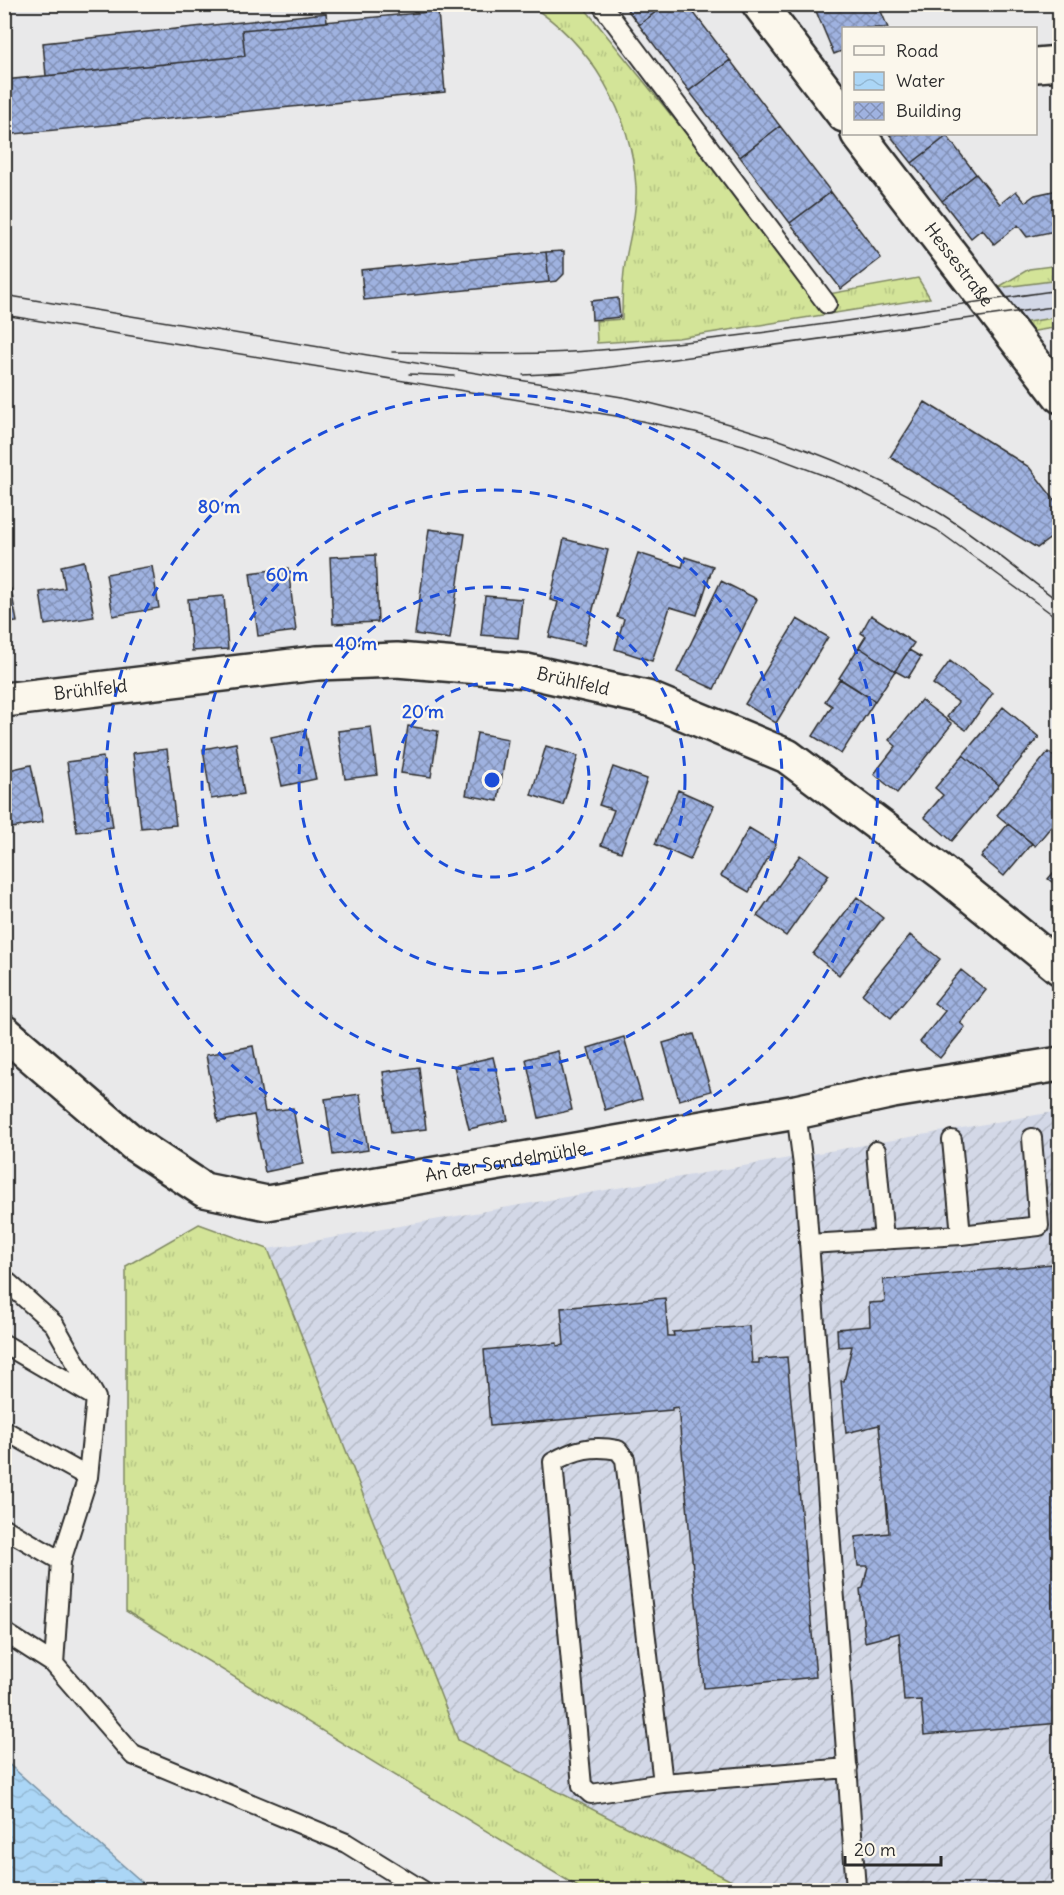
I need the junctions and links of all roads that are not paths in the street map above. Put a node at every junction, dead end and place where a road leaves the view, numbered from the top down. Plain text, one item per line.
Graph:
1 (602, 4) edge
2 (759, 4) edge
3 (1059, 63) edge
4 (1037, 64) edge
5 (839, 101) edge
6 (859, 135) edge
7 (827, 304) dead end
8 (1059, 396) edge
9 (4, 700) edge
10 (1059, 968) edge
11 (4, 1032) edge
12 (1059, 1064) edge
13 (796, 1112) junction
14 (1032, 1138) dead end
15 (952, 1140) dead end
16 (876, 1151) dead end
17 (961, 1235) junction
18 (884, 1240) junction
19 (809, 1244) junction
20 (4, 1279) edge
21 (4, 1344) edge
22 (96, 1398) junction
23 (4, 1430) edge
24 (88, 1477) junction
25 (4, 1528) edge
26 (61, 1561) junction
27 (4, 1632) edge
28 (54, 1664) junction
29 (848, 1768) junction
30 (663, 1783) junction
31 (856, 1889) edge
32 (422, 1890) edge

1 - 7 lane
2 - 5 street
3 - 4 street
6 - 8 street, Hessestraße
9 - 10 street, Brühlfeld
11 - 13 street, An der Sandelmühle
12 - 13 street, An der Sandelmühle
13 - 19 lane
14 - 17 lane
15 - 17 lane
16 - 18 lane
17 - 18 lane
18 - 19 lane
19 - 29 lane
20 - 22 lane
21 - 22 lane
22 - 24 lane
23 - 24 lane
24 - 26 lane
25 - 26 lane
26 - 28 lane
27 - 28 lane
28 - 32 lane
29 - 30 lane
29 - 31 lane
30 - 30 lane

